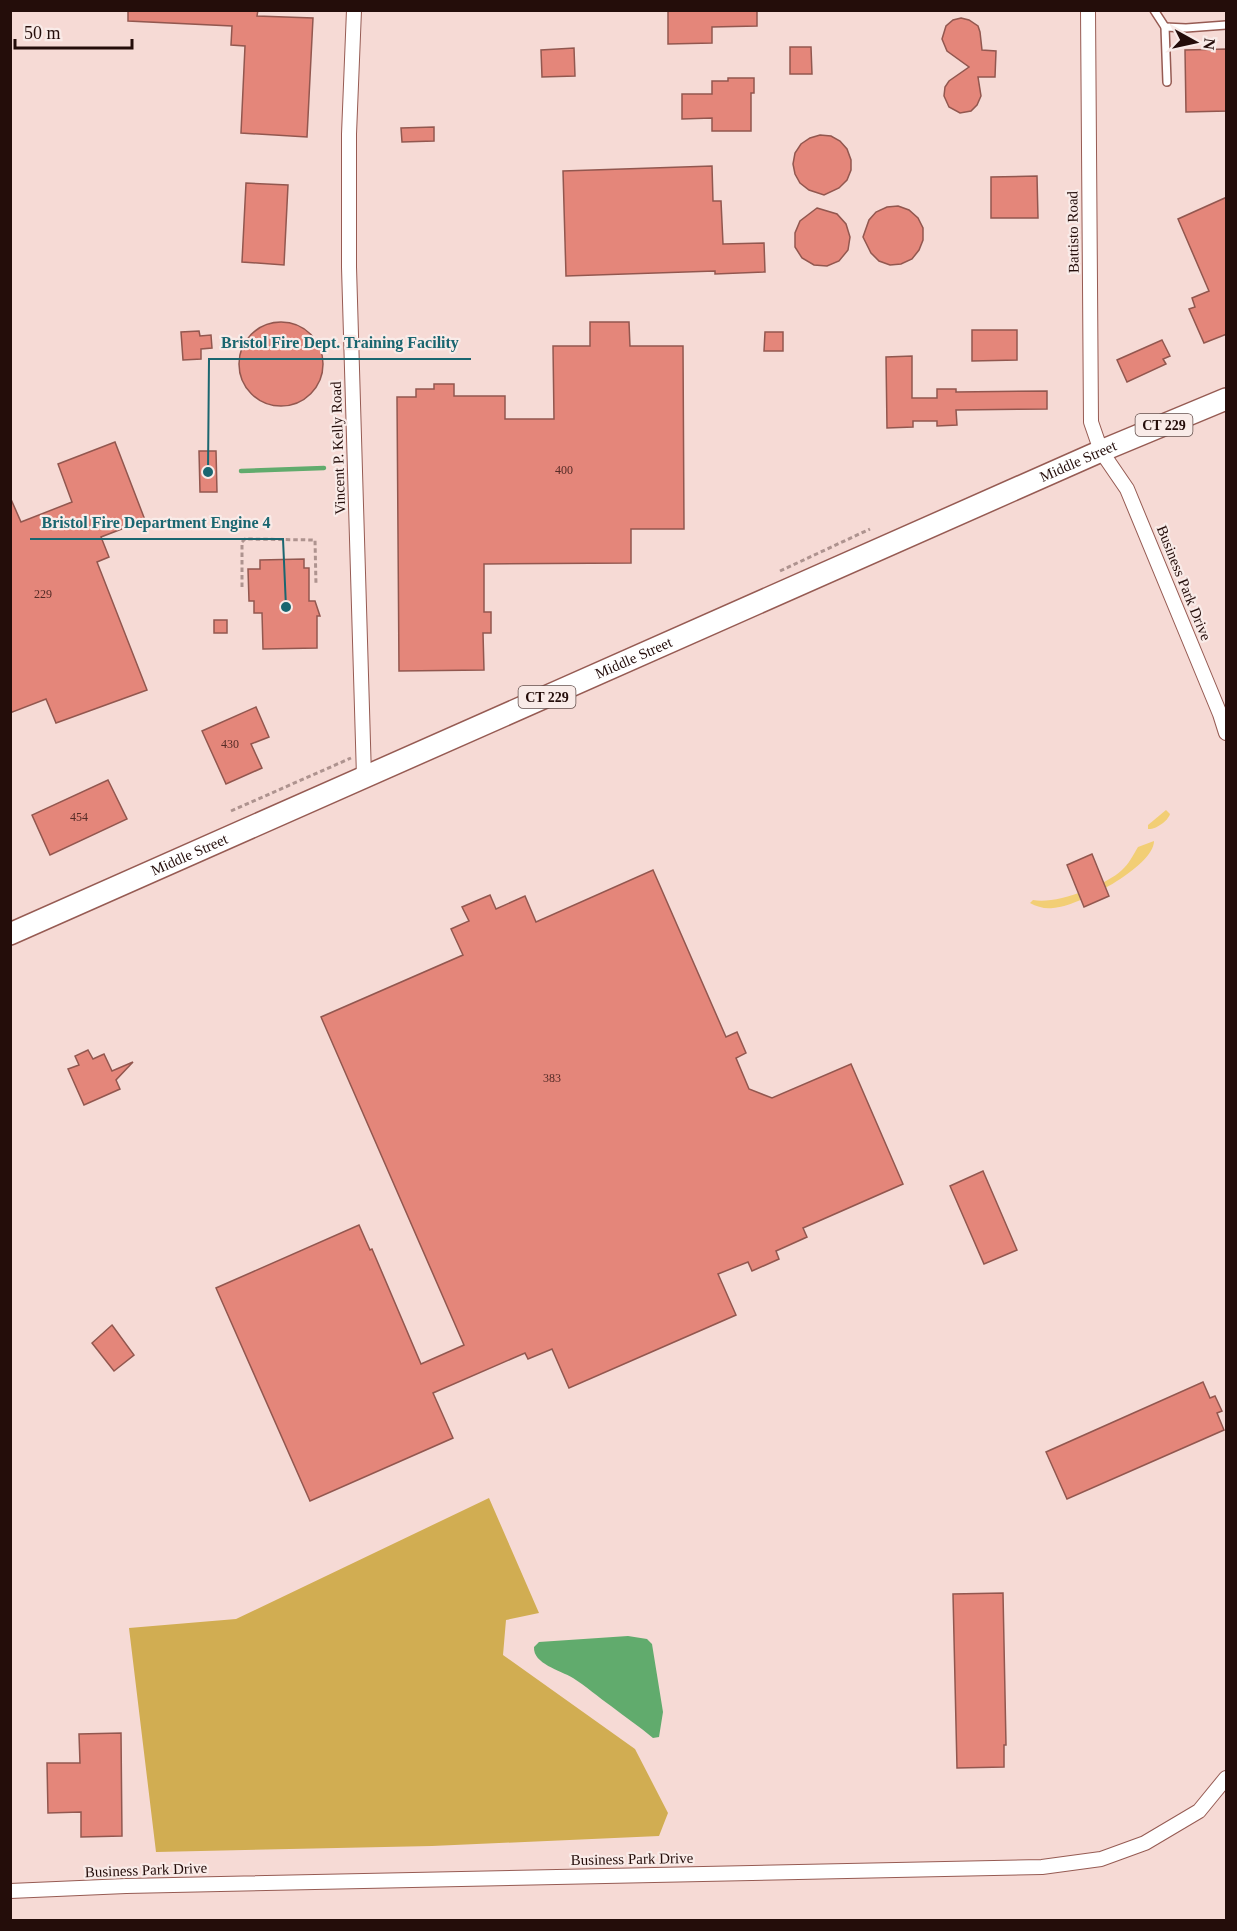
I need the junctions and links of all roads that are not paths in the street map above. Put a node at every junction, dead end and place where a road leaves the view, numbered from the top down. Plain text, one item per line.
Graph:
1 (354, 10) edge
2 (1088, 10) edge
3 (1154, 10) edge
4 (1227, 25) edge
5 (1165, 27) junction
6 (1167, 82) dead end
7 (1227, 399) edge
8 (1101, 451) junction
9 (1227, 733) edge
10 (364, 777) junction
11 (10, 934) edge
12 (1227, 1778) edge
13 (10, 1891) edge

1 - 10 street, Vincent P. Kelly Road
2 - 8 street, Battisto Road
3 - 5 lane
4 - 5 lane
5 - 6 lane
7 - 8 main road, Middle Street / CT 229
8 - 9 street, Business Park Drive
8 - 10 main road, Middle Street / CT 229
10 - 11 main road, Middle Street / CT 229
12 - 13 street, Business Park Drive

